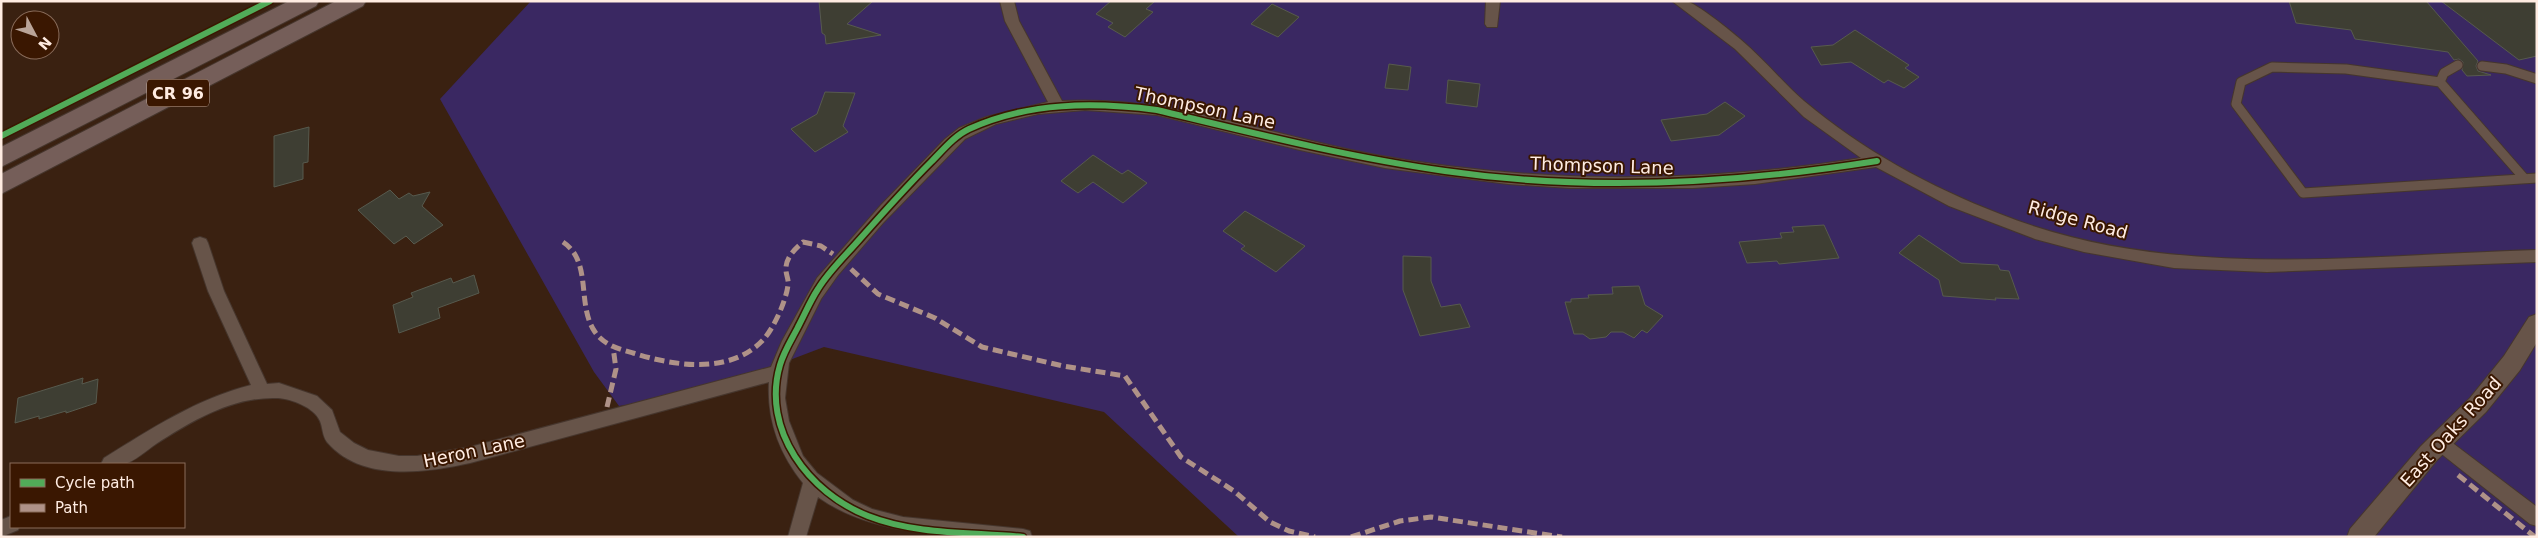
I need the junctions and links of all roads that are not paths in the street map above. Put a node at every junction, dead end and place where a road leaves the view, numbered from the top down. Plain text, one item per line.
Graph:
1 (308, 1) edge
2 (354, 1) edge
3 (1008, 1) edge
4 (1493, 1) edge
5 (1679, 1) edge
6 (1492, 24) dead end
7 (2458, 65) dead end
8 (2482, 66) dead end
9 (2537, 79) edge
10 (2440, 82) junction
11 (1057, 106) junction
12 (1, 158) edge
13 (1877, 161) junction
14 (2524, 178) junction
15 (2537, 178) edge
16 (1, 185) edge
17 (200, 243) dead end
18 (2537, 256) edge
19 (2537, 323) edge
20 (778, 372) junction
21 (262, 391) junction
22 (2440, 443) junction
23 (112, 463) edge
24 (813, 482) junction
25 (2537, 518) edge
26 (797, 537) edge
27 (1023, 537) edge
28 (2359, 537) edge

1 - 12 main road, CR 96
2 - 16 main road, CR 96
3 - 11 street
4 - 6 street
5 - 13 street, Ridge Road
7 - 10 lane
8 - 9 lane
10 - 14 lane
10 - 14 lane
11 - 13 street, Thompson Lane
11 - 20 street, Thompson Lane
13 - 18 street, Ridge Road
14 - 15 lane
17 - 21 street
19 - 22 street, East Oaks Road
20 - 21 street, Heron Lane
20 - 24 street, Thompson Lane
21 - 23 street, Heron Lane
22 - 25 street
22 - 28 street, East Oaks Road
24 - 26 street
24 - 27 street, Thompson Lane

